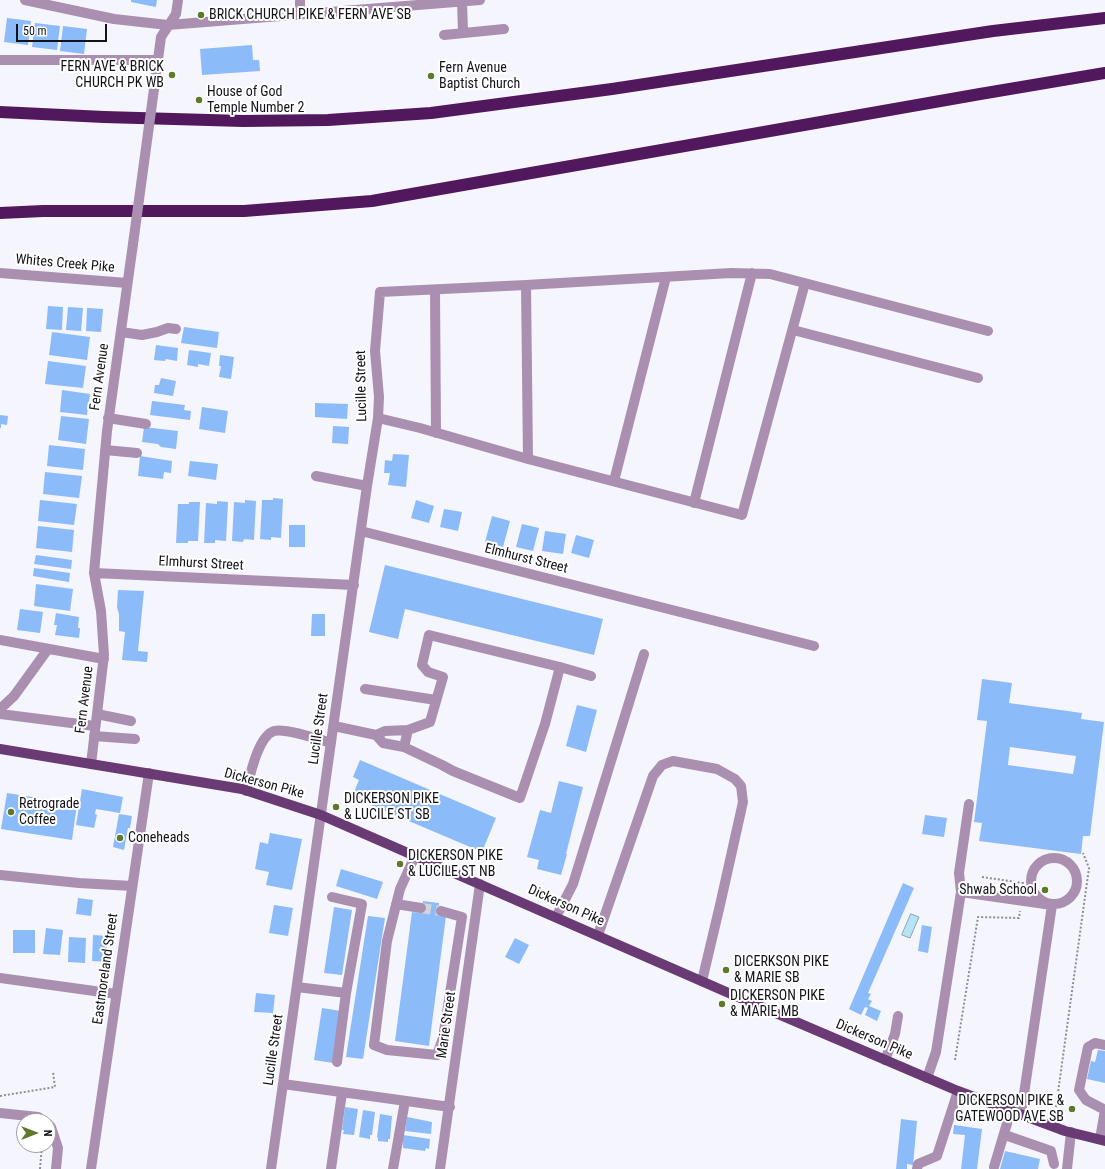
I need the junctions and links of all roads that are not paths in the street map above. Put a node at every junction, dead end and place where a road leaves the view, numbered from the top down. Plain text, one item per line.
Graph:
1 (25, 0) edge
2 (178, 0) edge
3 (300, 0) edge
4 (480, 0) edge
5 (444, 1) edge
6 (462, 1) junction
7 (386, 4) edge
8 (300, 14) junction
9 (1105, 18) edge
10 (168, 25) junction
11 (504, 29) dead end
12 (463, 33) junction
13 (444, 35) dead end
14 (0, 60) edge
15 (158, 60) junction
16 (1105, 73) edge
17 (0, 112) edge
18 (0, 207) edge
19 (43, 210) junction
20 (0, 213) edge
21 (0, 273) edge
22 (752, 273) junction
23 (666, 277) junction
24 (127, 283) junction
25 (805, 283) junction
26 (526, 285) junction
27 (435, 290) junction
28 (176, 329) dead end
29 (793, 330) junction
30 (988, 331) dead end
31 (121, 332) junction
32 (978, 378) dead end
33 (108, 418) junction
34 (378, 418) junction
35 (146, 424) dead end
36 (436, 433) junction
37 (105, 450) junction
38 (137, 453) dead end
39 (528, 459) junction
40 (316, 476) dead end
41 (614, 481) junction
42 (367, 486) junction
43 (694, 502) junction
44 (361, 531) junction
45 (94, 573) junction
46 (354, 585) junction
47 (0, 640) edge
48 (814, 646) dead end
49 (48, 649) junction
50 (644, 654) dead end
51 (104, 659) junction
52 (560, 667) junction
53 (591, 676) dead end
54 (365, 689) dead end
55 (436, 700) junction
56 (0, 709) edge
57 (0, 714) edge
58 (97, 714) junction
59 (131, 721) dead end
60 (334, 726) junction
61 (408, 730) junction
62 (95, 731) junction
63 (376, 735) junction
64 (135, 738) dead end
65 (331, 743) junction
66 (404, 747) junction
67 (0, 749) edge
68 (91, 764) junction
69 (149, 773) junction
70 (246, 791) junction
71 (969, 804) dead end
72 (321, 815) junction
73 (415, 856) junction
74 (0, 876) edge
75 (480, 884) junction
76 (132, 886) junction
77 (1031, 886) junction
78 (961, 892) junction
79 (332, 897) dead end
80 (1021, 900) junction
81 (396, 904) junction
82 (1052, 905) junction
83 (421, 908) tunnel mouth
84 (441, 911) tunnel mouth
85 (556, 917) junction
86 (598, 935) junction
87 (0, 978) edge
88 (702, 981) junction
89 (297, 987) junction
90 (346, 993) junction
91 (116, 994) junction
92 (898, 1016) dead end
93 (1105, 1045) edge
94 (885, 1060) junction
95 (337, 1062) dead end
96 (927, 1078) junction
97 (283, 1084) junction
98 (958, 1091) junction
99 (342, 1093) junction
100 (405, 1101) junction
101 (450, 1107) junction
102 (1011, 1110) junction
103 (1105, 1110) edge
104 (0, 1113) edge
105 (1021, 1114) junction
106 (16, 1115) edge
107 (1071, 1132) junction
108 (1004, 1135) junction
109 (1102, 1140) edge
110 (56, 1141) edge
111 (994, 1167) dead end
112 (1053, 1167) edge
113 (56, 1169) edge
114 (91, 1169) edge
115 (271, 1169) edge
116 (331, 1169) edge
117 (393, 1169) edge
118 (440, 1169) edge
119 (917, 1169) edge
120 (1067, 1169) edge

1 - 10 street
2 - 10 street, Fern Avenue
3 - 8 street
4 - 6 street
5 - 6 street
5 - 7 street
6 - 12 street
7 - 8 street
8 - 10 street
9 - 17 highway
10 - 15 street, Fern Avenue
11 - 12 street
12 - 13 street
14 - 15 street
15 - 24 street, Fern Avenue, bridge
16 - 19 highway
18 - 19 highway
19 - 20 highway
21 - 24 street, Whites Creek Pike
22 - 23 street
22 - 25 street
22 - 43 street
23 - 26 street
23 - 41 street
24 - 31 street, Fern Avenue
25 - 29 street
25 - 30 street
26 - 27 street
26 - 39 street
27 - 34 street, Lucille Street
27 - 36 street
28 - 31 street
29 - 32 street
29 - 43 street
31 - 33 street, Fern Avenue
33 - 35 street
33 - 37 street, Fern Avenue
34 - 36 street
34 - 42 street, Lucille Street
36 - 39 street
37 - 38 street
37 - 45 street, Fern Avenue
39 - 41 street
40 - 42 street
41 - 43 street
42 - 44 street, Lucille Street
44 - 46 street, Lucille Street
44 - 48 street, Elmhurst Street
45 - 46 street, Elmhurst Street
45 - 51 street, Fern Avenue
46 - 60 street, Lucille Street
47 - 49 street
49 - 51 street
49 - 56 street
50 - 85 street
51 - 58 street, Fern Avenue
52 - 53 street
52 - 55 street
52 - 66 street
54 - 55 street
55 - 61 street
57 - 62 street
58 - 59 street
58 - 62 street, Fern Avenue
60 - 63 street
60 - 65 street, Lucille Street
61 - 63 street
61 - 66 street
62 - 64 street
62 - 68 street, Fern Avenue
63 - 66 street
65 - 70 street
65 - 72 street, Lucille Street
67 - 68 main road, Dickerson Pike
68 - 69 main road, Dickerson Pike
69 - 70 main road, Dickerson Pike
69 - 76 street, Eastmoreland Street
70 - 72 main road, Dickerson Pike
71 - 78 street
72 - 73 main road, Dickerson Pike
72 - 89 street, Lucille Street
73 - 75 main road, Dickerson Pike
73 - 81 street
74 - 76 street
75 - 85 main road, Dickerson Pike
75 - 101 street, Marie Street
76 - 91 street, Eastmoreland Street
77 - 80 street
77 - 82 street
77 - 82 street
78 - 80 street
78 - 96 street
79 - 90 street
80 - 82 street
81 - 83 street
81 - 84 street
82 - 105 street
85 - 86 main road, Dickerson Pike
86 - 88 main road, Dickerson Pike
86 - 88 street
87 - 91 street
88 - 94 main road, Dickerson Pike
89 - 90 street
89 - 97 street, Lucille Street
90 - 95 street
91 - 114 street, Eastmoreland Street
92 - 94 street
93 - 103 street
94 - 96 main road, Dickerson Pike
96 - 98 main road, Dickerson Pike
97 - 99 street
97 - 115 street, Lucille Street
98 - 102 main road, Dickerson Pike
98 - 119 street
99 - 100 street
99 - 116 street
100 - 101 street
100 - 117 street
101 - 118 street, Marie Street
102 - 105 main road, Dickerson Pike
102 - 108 street
103 - 109 street
104 - 106 street
105 - 107 main road, Dickerson Pike
107 - 109 main road, Dickerson Pike
107 - 120 street
108 - 111 street
108 - 112 street
110 - 113 street
112 - 120 street

